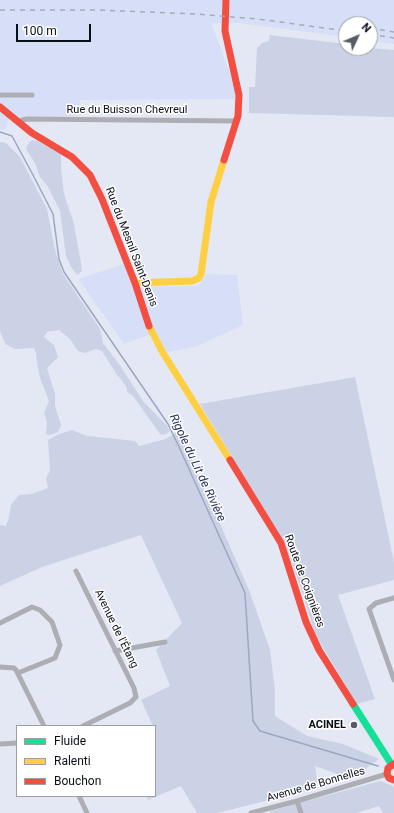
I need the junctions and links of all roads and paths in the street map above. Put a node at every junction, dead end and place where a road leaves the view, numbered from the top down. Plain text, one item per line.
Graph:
1 (226, 2) edge
2 (0, 95) edge
3 (32, 96) dead end
4 (0, 107) edge
5 (236, 121) junction
6 (19, 123) junction
7 (135, 282) junction
8 (209, 425) joint
9 (76, 570) dead end
10 (394, 598) edge
11 (0, 623) edge
12 (166, 642) dead end
13 (115, 651) junction
14 (0, 667) edge
15 (18, 673) junction
16 (394, 677) edge
17 (44, 725) edge
18 (85, 725) edge
19 (16, 743) edge
20 (0, 744) edge
21 (393, 765) edge
22 (387, 774) junction
23 (394, 780) edge
24 (79, 797) edge
25 (297, 801) junction
26 (87, 813) edge
27 (250, 813) edge
28 (301, 813) edge

1 - 5 street
2 - 3 street
4 - 6 street, Rue du Mesnil Saint-Denis
5 - 6 street, Rue du Buisson Chevreul
5 - 7 street
6 - 7 street, Rue du Mesnil Saint-Denis
7 - 8 street, Rue du Mesnil Saint-Denis
8 - 21 street, Route de Coignières
9 - 13 street, Avenue de l'Étang
10 - 16 street
11 - 15 street
12 - 13 street
13 - 18 street, Avenue de l'Étang
14 - 15 street
15 - 17 street
19 - 20 street
21 - 22 street
22 - 23 street
22 - 25 street, Avenue de Bonnelles
24 - 26 street
25 - 27 street, Avenue de Bonnelles
25 - 28 street

